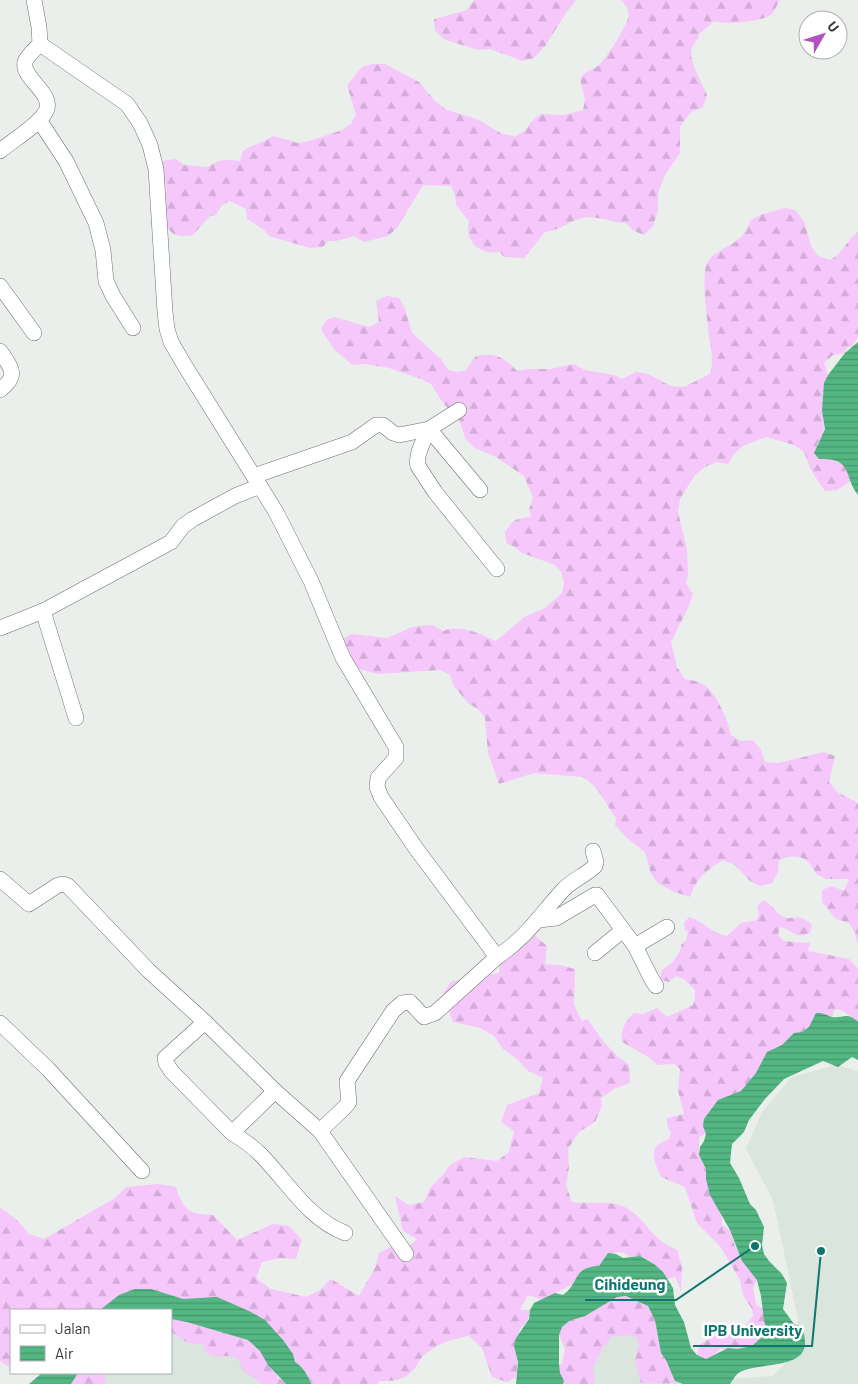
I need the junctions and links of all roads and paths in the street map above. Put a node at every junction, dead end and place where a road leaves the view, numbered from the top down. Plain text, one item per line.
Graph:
1 (34, 0) edge
2 (40, 44) junction
3 (39, 120) junction
4 (0, 151) edge
5 (0, 286) edge
6 (133, 328) dead end
7 (34, 333) dead end
8 (0, 351) edge
9 (0, 390) edge
10 (459, 410) dead end
11 (429, 429) junction
12 (257, 481) junction
13 (480, 490) dead end
14 (496, 569) dead end
15 (44, 611) junction
16 (0, 628) edge
17 (76, 718) dead end
18 (593, 851) dead end
19 (0, 879) edge
20 (539, 920) junction
21 (667, 927) dead end
22 (623, 930) junction
23 (636, 946) junction
24 (595, 953) dead end
25 (497, 957) junction
26 (656, 986) dead end
27 (205, 1022) junction
28 (0, 1024) edge
29 (275, 1091) junction
30 (320, 1131) junction
31 (232, 1133) junction
32 (142, 1170) dead end
33 (345, 1233) dead end
34 (406, 1254) dead end

1 - 2 street
2 - 3 street
2 - 12 street
3 - 4 street
3 - 6 street
5 - 7 street
8 - 9 street
10 - 11 street
11 - 12 street
11 - 13 street
11 - 14 street
12 - 15 street
12 - 25 street
15 - 16 street
15 - 17 street
18 - 20 street
19 - 27 street
20 - 22 street
20 - 25 street
21 - 23 street
22 - 23 street
22 - 24 street
23 - 26 street
25 - 30 street
27 - 29 street
27 - 31 street
28 - 32 street
29 - 30 street
29 - 31 street
30 - 34 street
31 - 33 street

